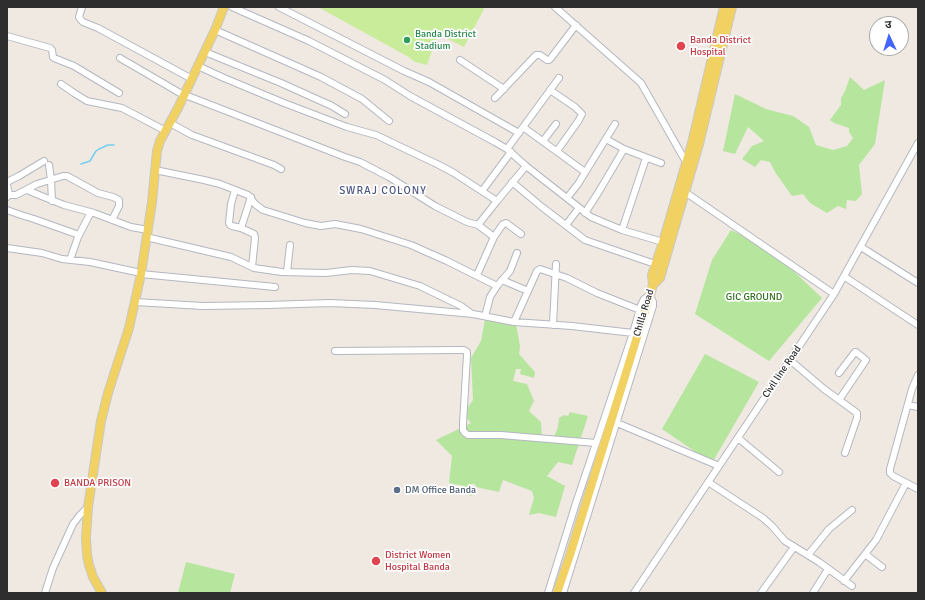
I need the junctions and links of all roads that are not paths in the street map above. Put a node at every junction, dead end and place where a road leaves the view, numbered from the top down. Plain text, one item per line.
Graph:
1 (82, 7) edge
2 (224, 7) edge
3 (232, 7) edge
4 (279, 7) edge
5 (555, 7) edge
6 (724, 7) edge
7 (732, 7) edge
8 (576, 25) junction
9 (215, 30) junction
10 (7, 36) edge
11 (205, 52) junction
12 (120, 58) dead end
13 (460, 60) dead end
14 (198, 66) junction
15 (559, 78) dead end
16 (192, 79) junction
17 (61, 84) dead end
18 (504, 89) junction
19 (550, 90) junction
20 (119, 93) dead end
21 (184, 95) junction
22 (495, 98) dead end
23 (345, 114) dead end
24 (389, 121) dead end
25 (170, 123) junction
26 (556, 124) dead end
27 (615, 124) dead end
28 (521, 130) junction
29 (166, 131) junction
30 (606, 138) junction
31 (543, 141) junction
32 (918, 143) edge
33 (624, 149) junction
34 (509, 150) junction
35 (557, 151) junction
36 (646, 158) junction
37 (686, 162) junction
38 (661, 163) dead end
39 (526, 166) junction
40 (281, 169) dead end
41 (155, 170) junction
42 (585, 172) junction
43 (51, 180) junction
44 (7, 182) edge
45 (512, 182) junction
46 (7, 186) edge
47 (27, 190) junction
48 (235, 190) junction
49 (682, 190) junction
50 (482, 191) junction
51 (8, 196) edge
52 (251, 197) junction
53 (566, 198) junction
54 (52, 201) junction
55 (497, 201) junction
56 (579, 208) junction
57 (7, 210) edge
58 (91, 212) junction
59 (585, 213) junction
60 (112, 220) junction
61 (566, 225) junction
62 (478, 226) junction
63 (241, 228) junction
64 (622, 230) junction
65 (147, 233) junction
66 (521, 234) dead end
67 (79, 235) junction
68 (494, 237) junction
69 (663, 242) junction
70 (290, 245) dead end
71 (861, 247) junction
72 (7, 248) edge
73 (517, 253) dead end
74 (70, 260) junction
75 (556, 264) dead end
76 (655, 264) junction
77 (252, 267) junction
78 (287, 272) junction
79 (141, 273) junction
80 (555, 274) junction
81 (477, 275) junction
82 (844, 277) junction
83 (502, 280) junction
84 (918, 283) edge
85 (497, 286) junction
86 (653, 286) junction
87 (275, 287) dead end
88 (528, 291) junction
89 (834, 294) junction
90 (650, 295) junction
91 (135, 302) junction
92 (642, 311) junction
93 (473, 314) junction
94 (485, 316) junction
95 (514, 322) junction
96 (553, 325) junction
97 (918, 325) edge
98 (633, 333) junction
99 (335, 351) dead end
100 (790, 360) junction
101 (839, 373) dead end
102 (918, 375) edge
103 (839, 400) junction
104 (908, 405) junction
105 (918, 407) edge
106 (617, 423) junction
107 (738, 438) junction
108 (596, 443) junction
109 (845, 453) dead end
110 (720, 466) junction
111 (779, 472) dead end
112 (918, 480) edge
113 (708, 482) junction
114 (906, 483) junction
115 (916, 488) edge
116 (88, 507) junction
117 (852, 510) dead end
118 (794, 547) junction
119 (865, 554) junction
120 (808, 555) junction
121 (882, 567) dead end
122 (828, 569) junction
123 (844, 581) junction
124 (852, 586) dead end
125 (45, 593) edge
126 (102, 593) edge
127 (548, 593) edge
128 (557, 593) edge
129 (562, 593) edge
130 (634, 593) edge
131 (761, 593) edge
132 (813, 593) edge

1 - 16 street
2 - 9 main road
3 - 34 street
4 - 28 street
5 - 8 street
6 - 37 main road, Chilla Road
7 - 49 main road
8 - 18 street
8 - 37 street
9 - 11 main road
9 - 24 street
10 - 20 street
11 - 14 main road
11 - 23 street
12 - 21 street
13 - 18 street
14 - 16 main road
14 - 50 street
15 - 19 street
16 - 21 main road
17 - 29 street
18 - 22 street
19 - 28 street
19 - 35 street
21 - 25 main road
21 - 62 street
25 - 29 main road
25 - 40 street
26 - 31 street
27 - 30 street
28 - 31 street
28 - 34 street
29 - 41 main road
30 - 33 street
30 - 42 street
31 - 35 street
32 - 71 street, Civil line Road
33 - 36 street
33 - 59 street
34 - 39 street
34 - 50 street
35 - 42 street
36 - 38 street
36 - 64 street
37 - 49 main road, Chilla Road
39 - 45 street
39 - 53 street
41 - 48 street
41 - 65 main road
42 - 53 street
43 - 44 street
43 - 47 street
43 - 54 street
43 - 60 street
45 - 55 street
45 - 61 street
46 - 51 street
47 - 51 street
47 - 54 street
48 - 52 street
48 - 63 street
49 - 69 main road, Chilla Road
49 - 86 main road
49 - 89 street
50 - 55 street
52 - 63 street
52 - 81 street
53 - 56 street
54 - 58 street
55 - 62 street
56 - 59 street
56 - 61 street
57 - 67 street
58 - 60 street
58 - 67 street
59 - 64 street
60 - 65 street
61 - 76 street
62 - 68 street
63 - 77 street
64 - 69 street
65 - 77 street
65 - 79 main road
66 - 68 street
67 - 74 street
68 - 81 street
69 - 76 main road, Chilla Road
70 - 78 street
71 - 82 street, Civil line Road
71 - 84 street
72 - 74 street
73 - 83 street
74 - 79 street
75 - 80 street
76 - 86 main road, Chilla Road
77 - 78 street
78 - 93 street
79 - 87 street
79 - 91 main road
80 - 88 street
80 - 92 street
80 - 96 street
81 - 85 street
82 - 89 street, Civil line Road
82 - 97 street
83 - 85 street
83 - 88 street
85 - 94 street
86 - 90 main road, Chilla Road
88 - 95 street
89 - 100 street, Civil line Road
90 - 92 main road, Chilla Road
90 - 106 street
91 - 93 street
91 - 116 main road
92 - 98 street
92 - 128 main road, Chilla Road
93 - 94 street
94 - 95 street
95 - 96 street
96 - 98 street
98 - 108 street
99 - 108 street
100 - 103 street
100 - 107 street, Civil line Road
101 - 103 street
102 - 104 street
103 - 109 street
104 - 105 street
104 - 114 street
106 - 110 street
106 - 129 street
107 - 110 street, Civil line Road
107 - 111 street
108 - 127 street
110 - 113 street, Civil line Road
112 - 115 street
113 - 118 street
113 - 130 street, Civil line Road
114 - 115 street
114 - 119 street
116 - 125 street
116 - 126 main road
117 - 120 street
118 - 120 street
118 - 131 street
119 - 121 street
119 - 123 street
120 - 122 street
122 - 123 street
122 - 132 street
123 - 124 street

